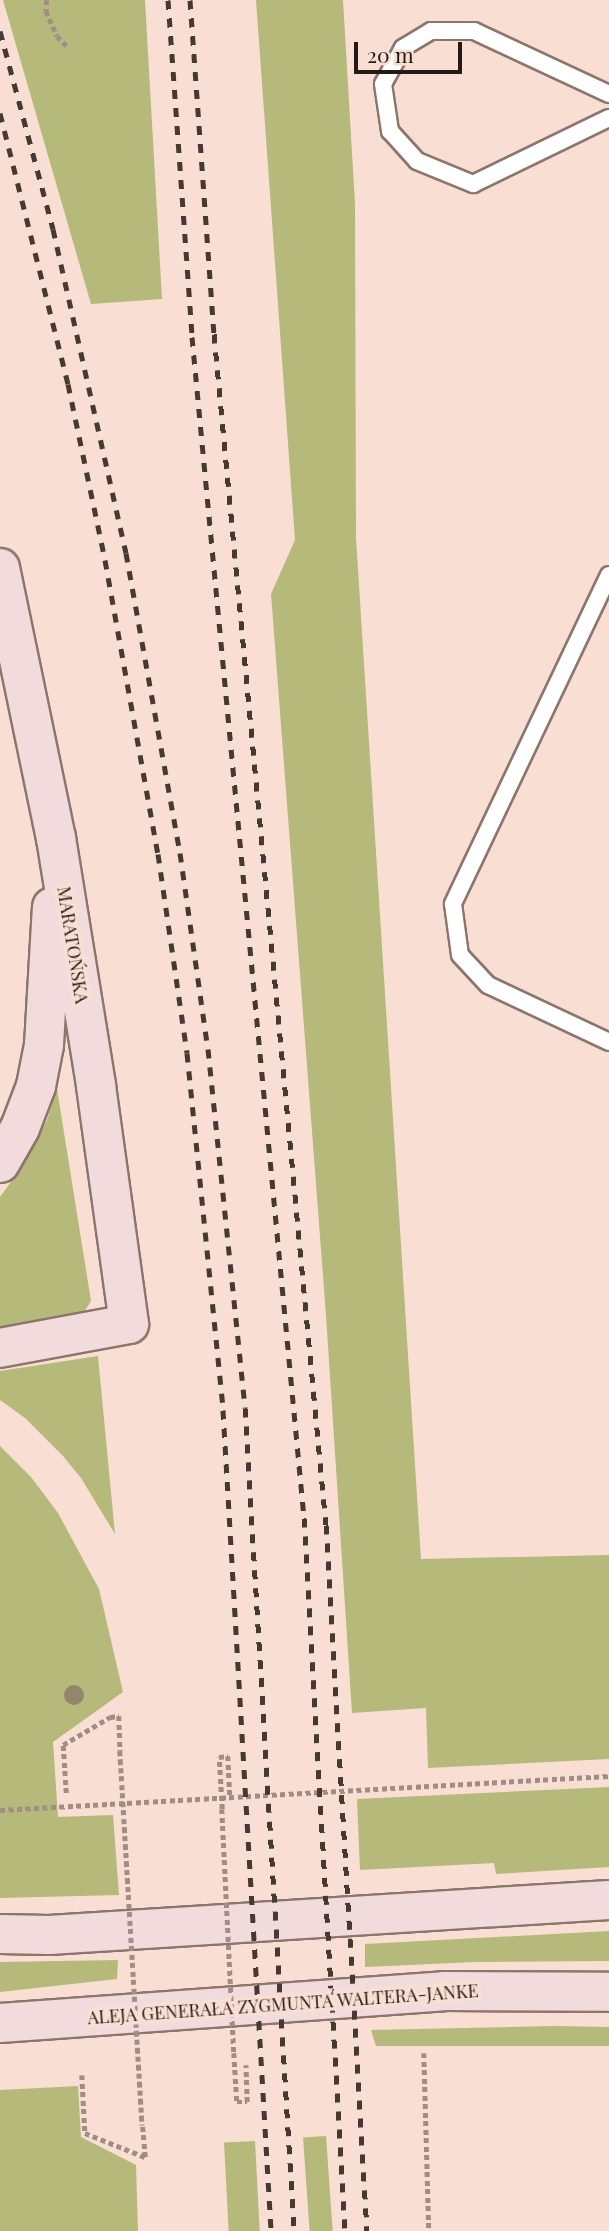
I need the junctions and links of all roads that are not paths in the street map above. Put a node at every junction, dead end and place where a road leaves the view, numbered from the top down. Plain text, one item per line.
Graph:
1 (609, 94) edge
2 (609, 118) edge
3 (0, 568) edge
4 (609, 575) edge
5 (56, 838) junction
6 (609, 1042) edge
7 (0, 1163) edge
8 (0, 1348) edge
9 (609, 1900) edge
10 (0, 1934) edge
11 (609, 1992) edge
12 (6, 2024) edge

1 - 2 lane
3 - 5 main road, MARATOŃSKA
4 - 6 lane
5 - 7 main road
5 - 8 main road, MARATOŃSKA
9 - 10 main road
11 - 12 main road, ALEJA GENERAŁA ZYGMUNTA WALTERA-JANKE

